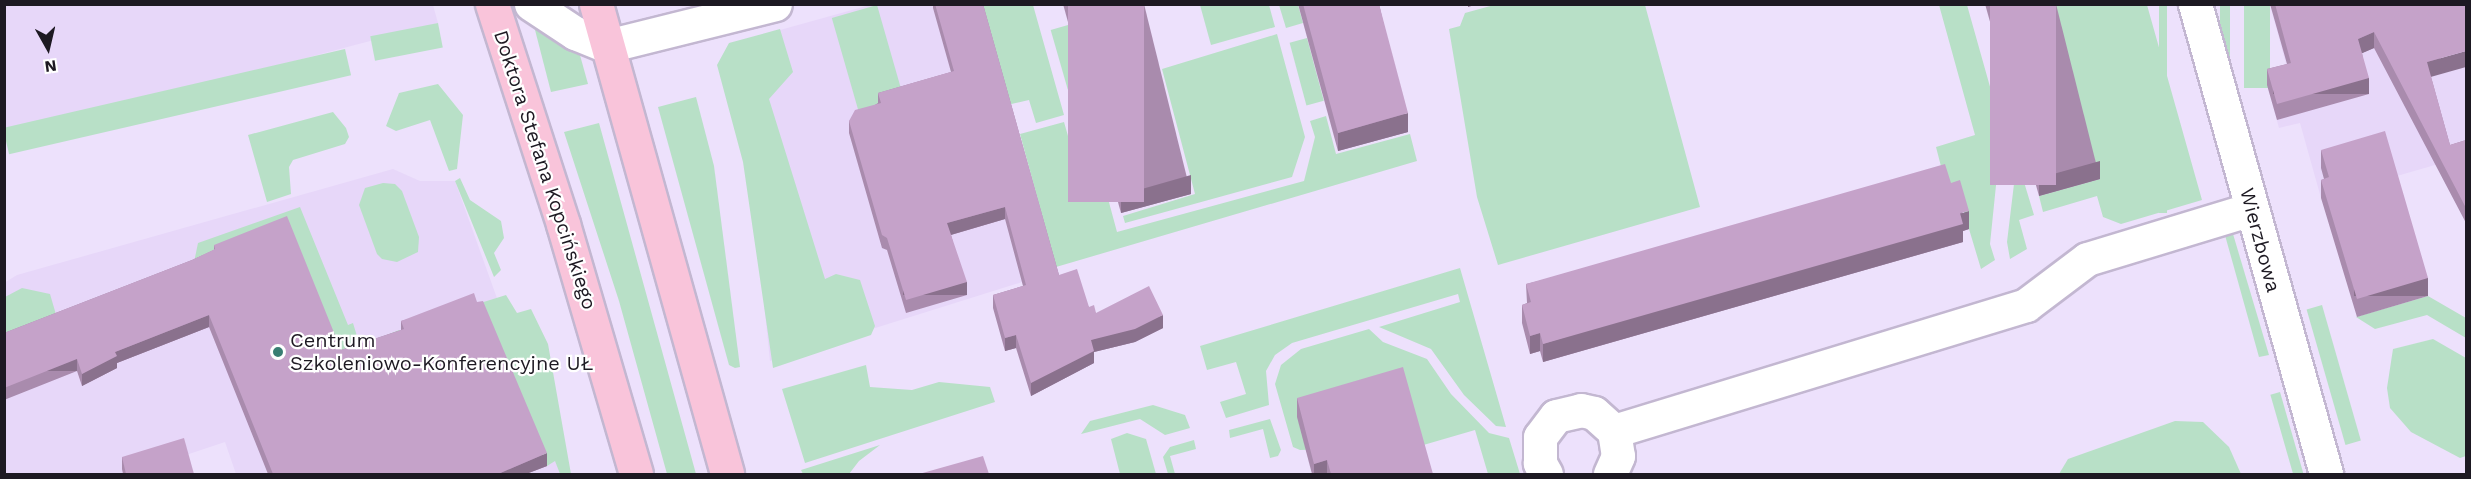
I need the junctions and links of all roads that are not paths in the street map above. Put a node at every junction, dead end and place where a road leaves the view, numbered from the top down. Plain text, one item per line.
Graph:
1 (492, 4) edge
2 (531, 4) edge
3 (596, 4) edge
4 (775, 4) edge
5 (2195, 4) edge
6 (607, 46) junction
7 (2252, 208) junction
8 (1614, 431) junction
9 (636, 474) edge
10 (727, 474) edge
11 (1546, 474) edge
12 (1610, 474) edge
13 (2326, 474) edge

1 - 9 main road, Doktora Stefana Kopcińskiego
2 - 6 street
3 - 6 main road
4 - 6 street
5 - 7 street, Wierzbowa
6 - 10 main road
7 - 8 street
7 - 13 street, Wierzbowa
8 - 11 street
8 - 12 street

